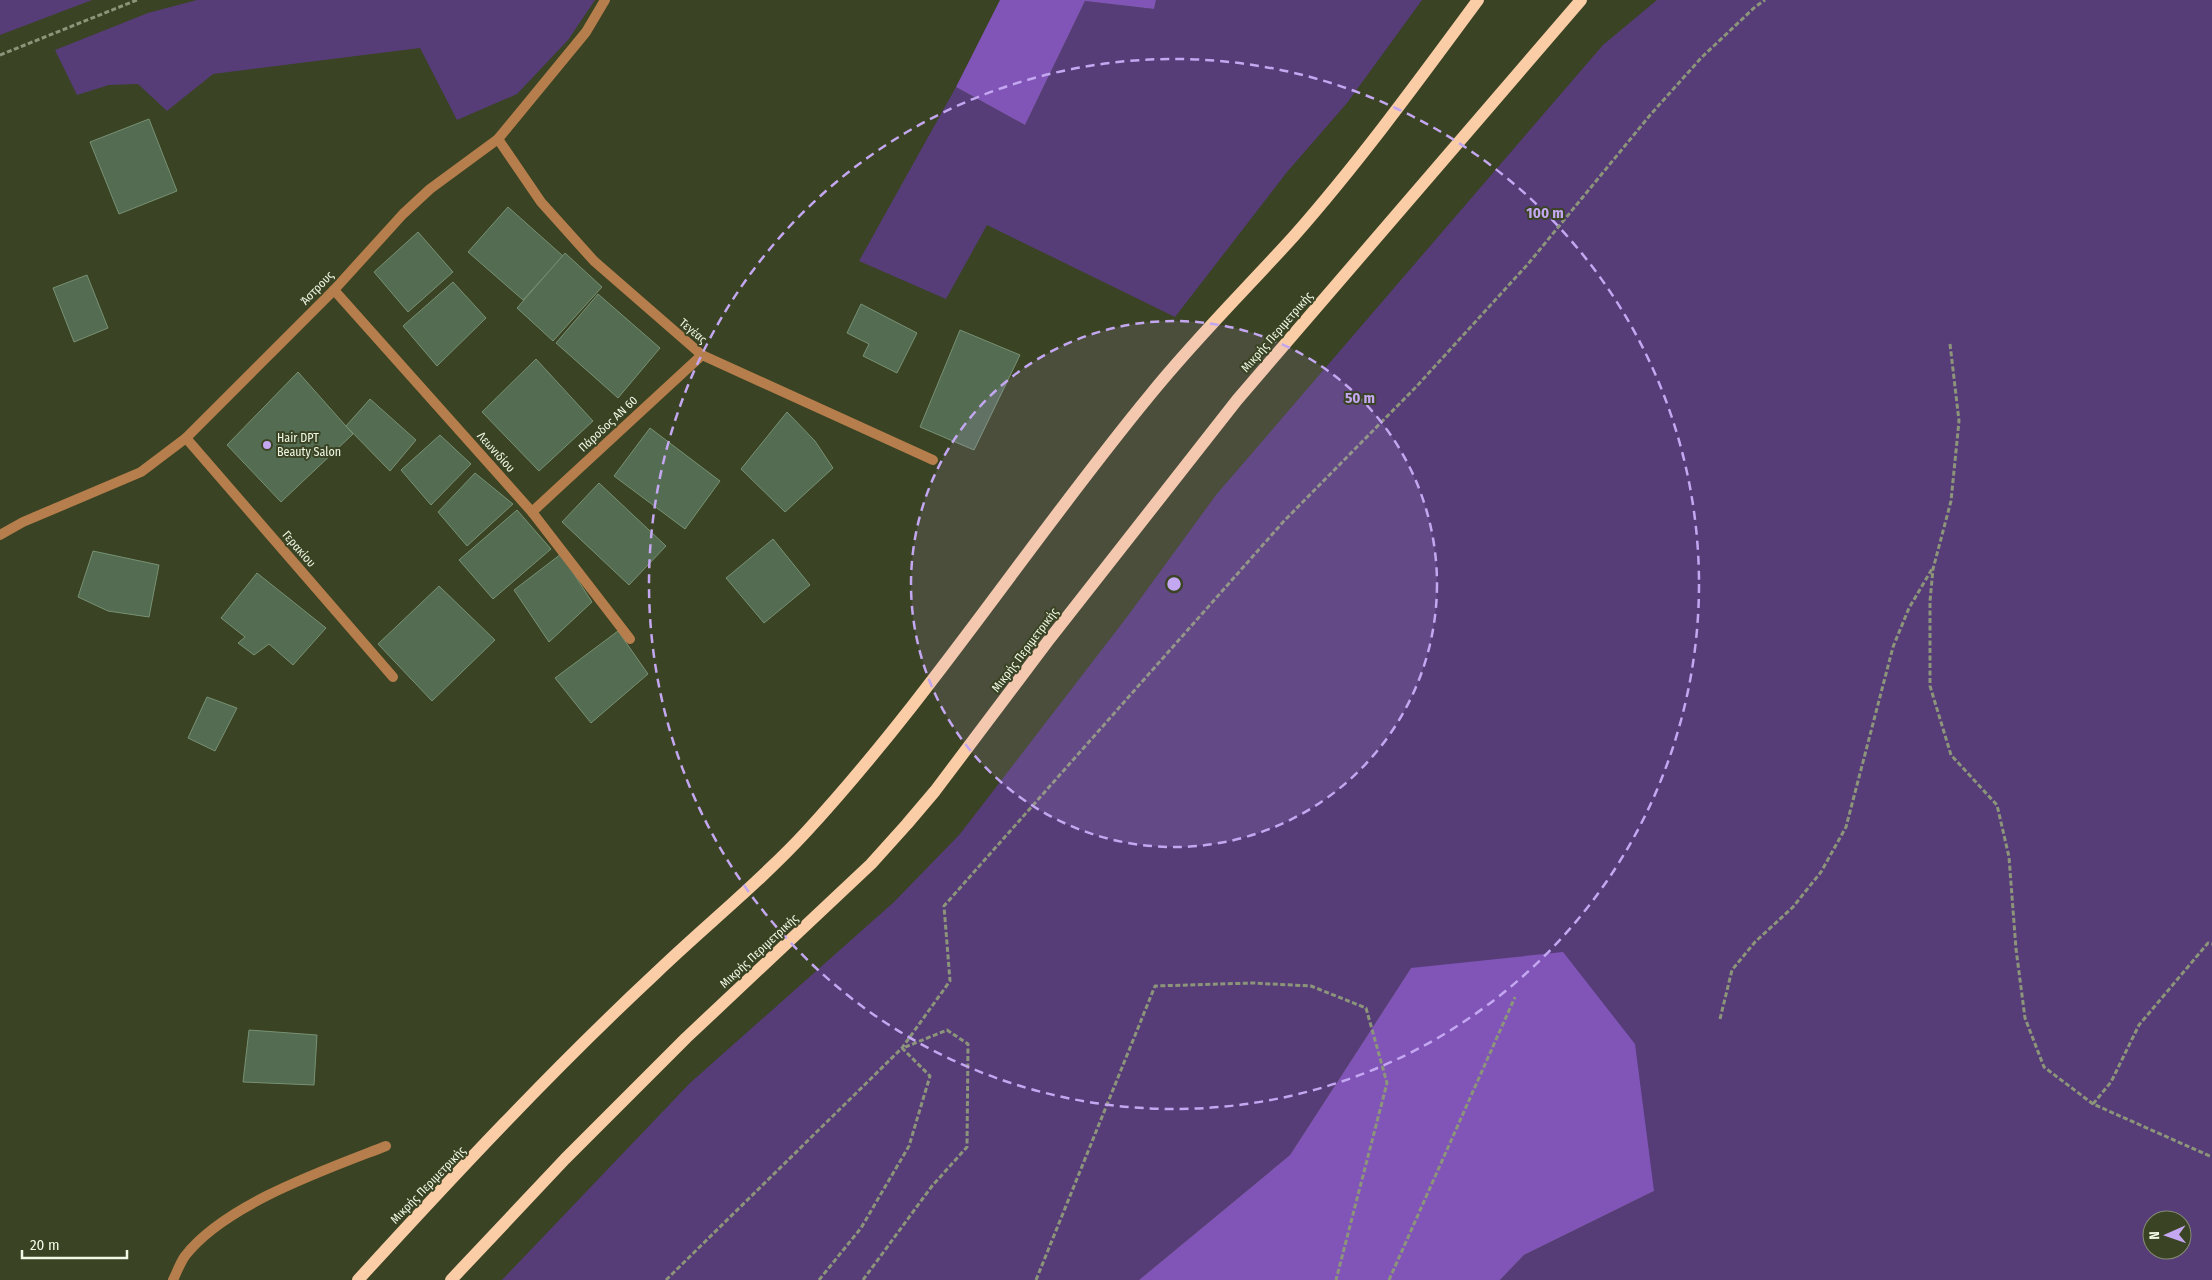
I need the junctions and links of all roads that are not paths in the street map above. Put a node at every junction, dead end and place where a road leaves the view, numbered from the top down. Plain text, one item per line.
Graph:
1 (605, 0) edge
2 (1478, 0) edge
3 (1581, 0) edge
4 (498, 140) junction
5 (334, 290) junction
6 (702, 355) junction
7 (186, 438) junction
8 (933, 460) dead end
9 (532, 512) junction
10 (0, 535) edge
11 (630, 639) dead end
12 (394, 677) dead end
13 (386, 1146) dead end
14 (174, 1280) edge
15 (358, 1280) edge
16 (451, 1280) edge

1 - 4 street, Άστρους
2 - 15 main road, Μικρής Περιμετρικής
3 - 16 main road, Μικρής Περιμετρικής
4 - 5 street, Άστρους
4 - 6 street, Τεγέας
5 - 7 street, Άστρους
5 - 9 street, Λεωνιδίου
6 - 8 street, Τεγέας
6 - 9 street, Πάροδος ΑΝ 60
7 - 10 street, Άστρους
7 - 12 street, Γερακίου
9 - 11 street, Λεωνιδίου
13 - 14 street

